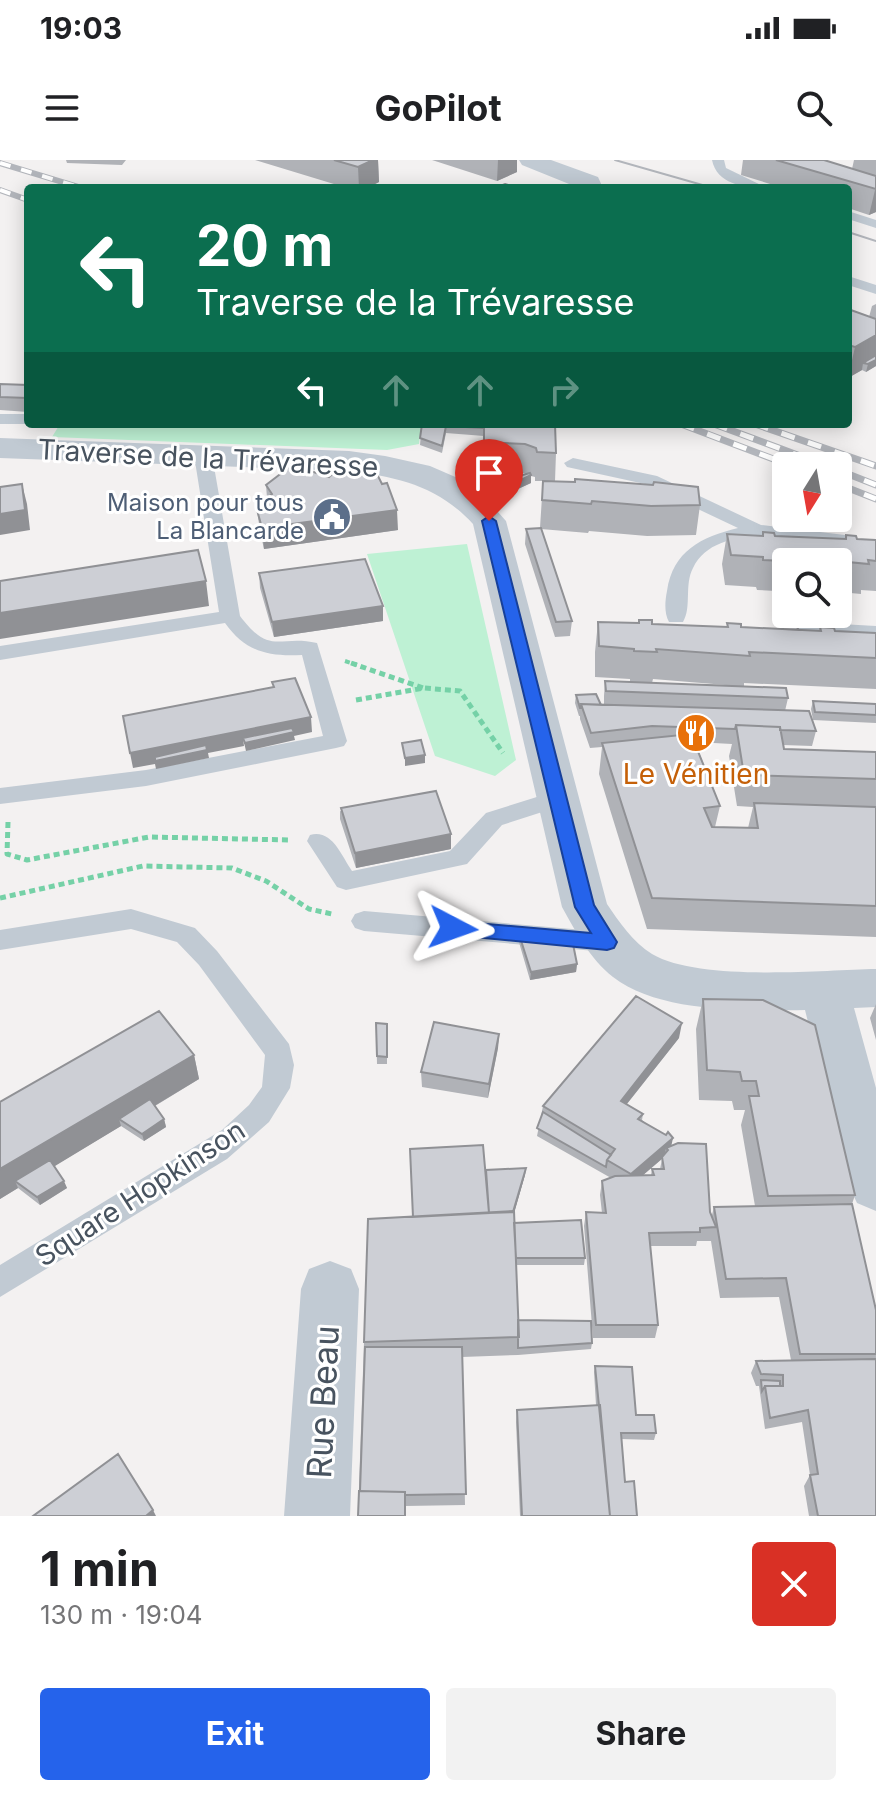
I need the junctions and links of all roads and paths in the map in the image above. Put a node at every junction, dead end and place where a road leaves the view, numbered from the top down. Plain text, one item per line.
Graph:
1 (530, 160) edge
2 (718, 160) edge
3 (590, 184) edge
4 (749, 184) edge
5 (852, 216) edge
6 (876, 224) edge
7 (852, 281) edge
8 (876, 290) edge
9 (0, 419) edge
10 (24, 419) edge
11 (0, 448) edge
12 (203, 455) junction
13 (573, 463) dead end
14 (757, 530) junction
15 (870, 545) edge
16 (230, 616) junction
17 (676, 618) dead end
18 (805, 628) edge
19 (876, 632) edge
20 (310, 648) junction
21 (0, 653) edge
22 (424, 688) junction
23 (324, 705) junction
24 (543, 750) junction
25 (4, 796) edge
26 (556, 799) junction
27 (319, 841) joint
28 (0, 898) edge
29 (364, 921) joint
30 (0, 940) edge
31 (607, 942) junction
32 (876, 988) edge
33 (824, 989) junction
34 (876, 1186) edge
35 (0, 1282) edge
36 (330, 1289) dead end
37 (317, 1516) edge

1 - 3 street
2 - 4 lane
5 - 6 lane
7 - 8 lane
9 - 10 lane
11 - 12 street, Traverse de la Trévaresse
12 - 16 lane
12 - 24 street, Traverse de la Trévaresse
13 - 14 lane
14 - 15 lane
14 - 17 lane
16 - 20 lane
16 - 21 lane
18 - 19 lane
20 - 22 path
20 - 23 lane
22 - 23 path
22 - 24 path
23 - 25 lane
24 - 26 street, Traverse de la Trévaresse
25 - 27 path
26 - 27 lane
26 - 31 street, Traverse de la Trévaresse
28 - 29 path
29 - 31 lane
30 - 35 lane, Square Hopkinson
31 - 33 street, Traverse de la Trévaresse
32 - 33 street, Traverse de la Trévaresse
33 - 34 street
36 - 37 street, Rue Beau

